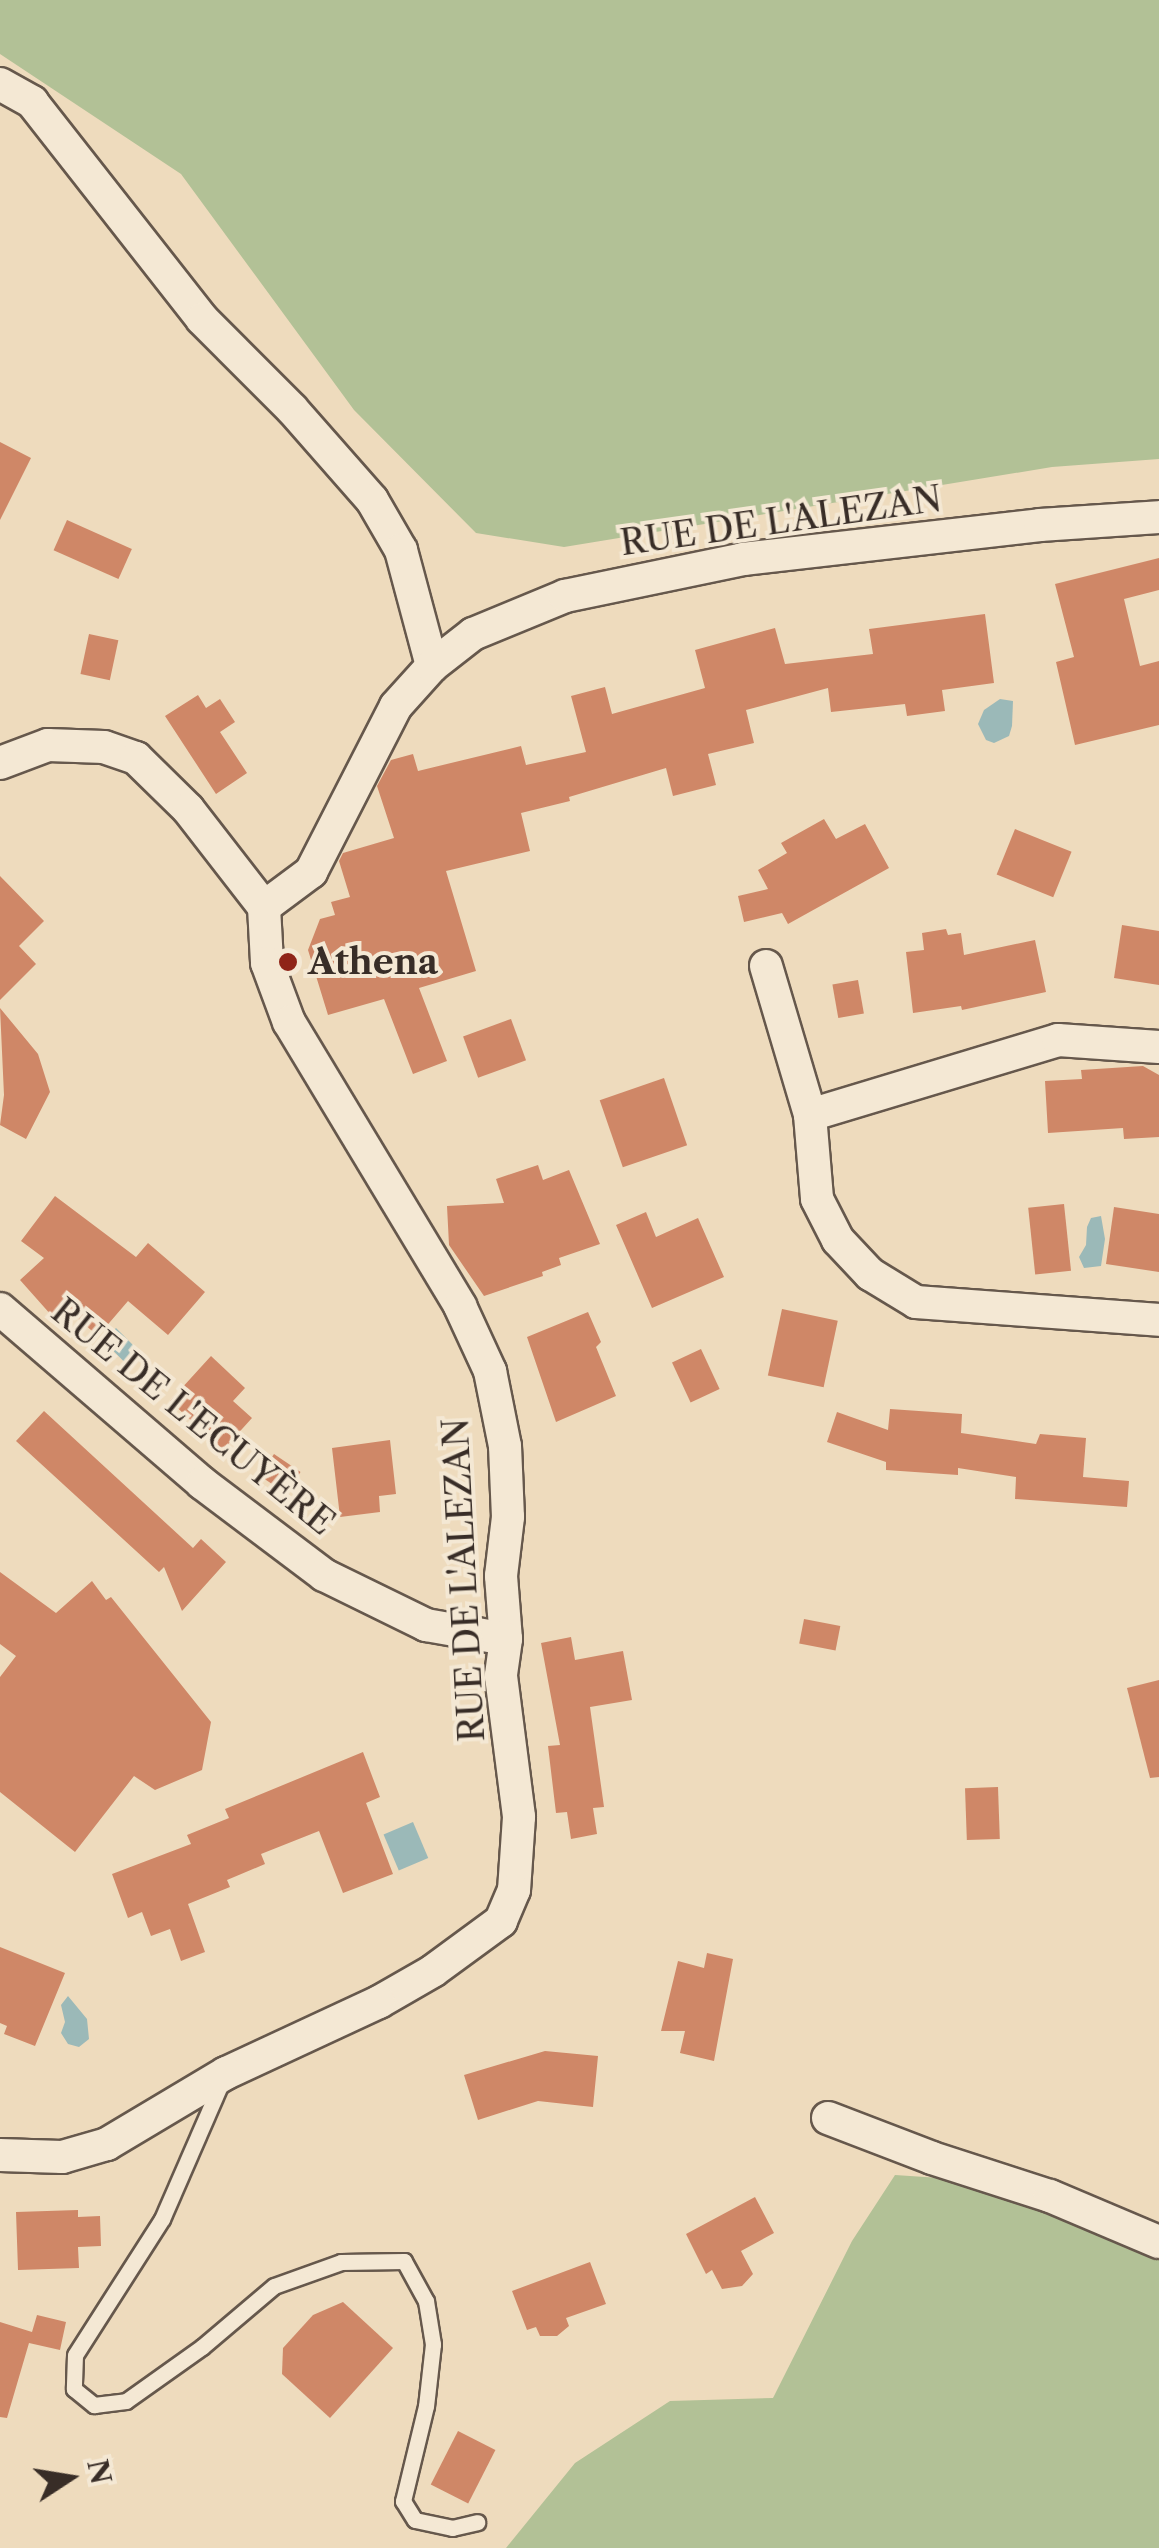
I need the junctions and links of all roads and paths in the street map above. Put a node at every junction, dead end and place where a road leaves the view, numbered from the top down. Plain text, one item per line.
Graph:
1 (0, 84) edge
2 (1159, 517) edge
3 (432, 666) junction
4 (0, 763) edge
5 (264, 908) junction
6 (766, 966) dead end
7 (1159, 1047) edge
8 (810, 1115) junction
9 (0, 1310) edge
10 (1159, 1320) edge
11 (506, 1639) junction
12 (226, 2073) junction
13 (828, 2118) dead end
14 (0, 2155) edge
15 (1159, 2242) edge
16 (477, 2522) dead end

1 - 3 street
2 - 3 street, RUE DE L'ALEZAN
3 - 5 street, RUE DE L'ALEZAN
4 - 5 street
5 - 11 street, RUE DE L'ALEZAN
6 - 8 street
7 - 8 street
8 - 10 street
9 - 11 street, RUE DE L'ECUYÈRE
11 - 12 street, RUE DE L'ALEZAN
12 - 14 street, RUE DE L'ALEZAN
12 - 16 lane
13 - 15 street

